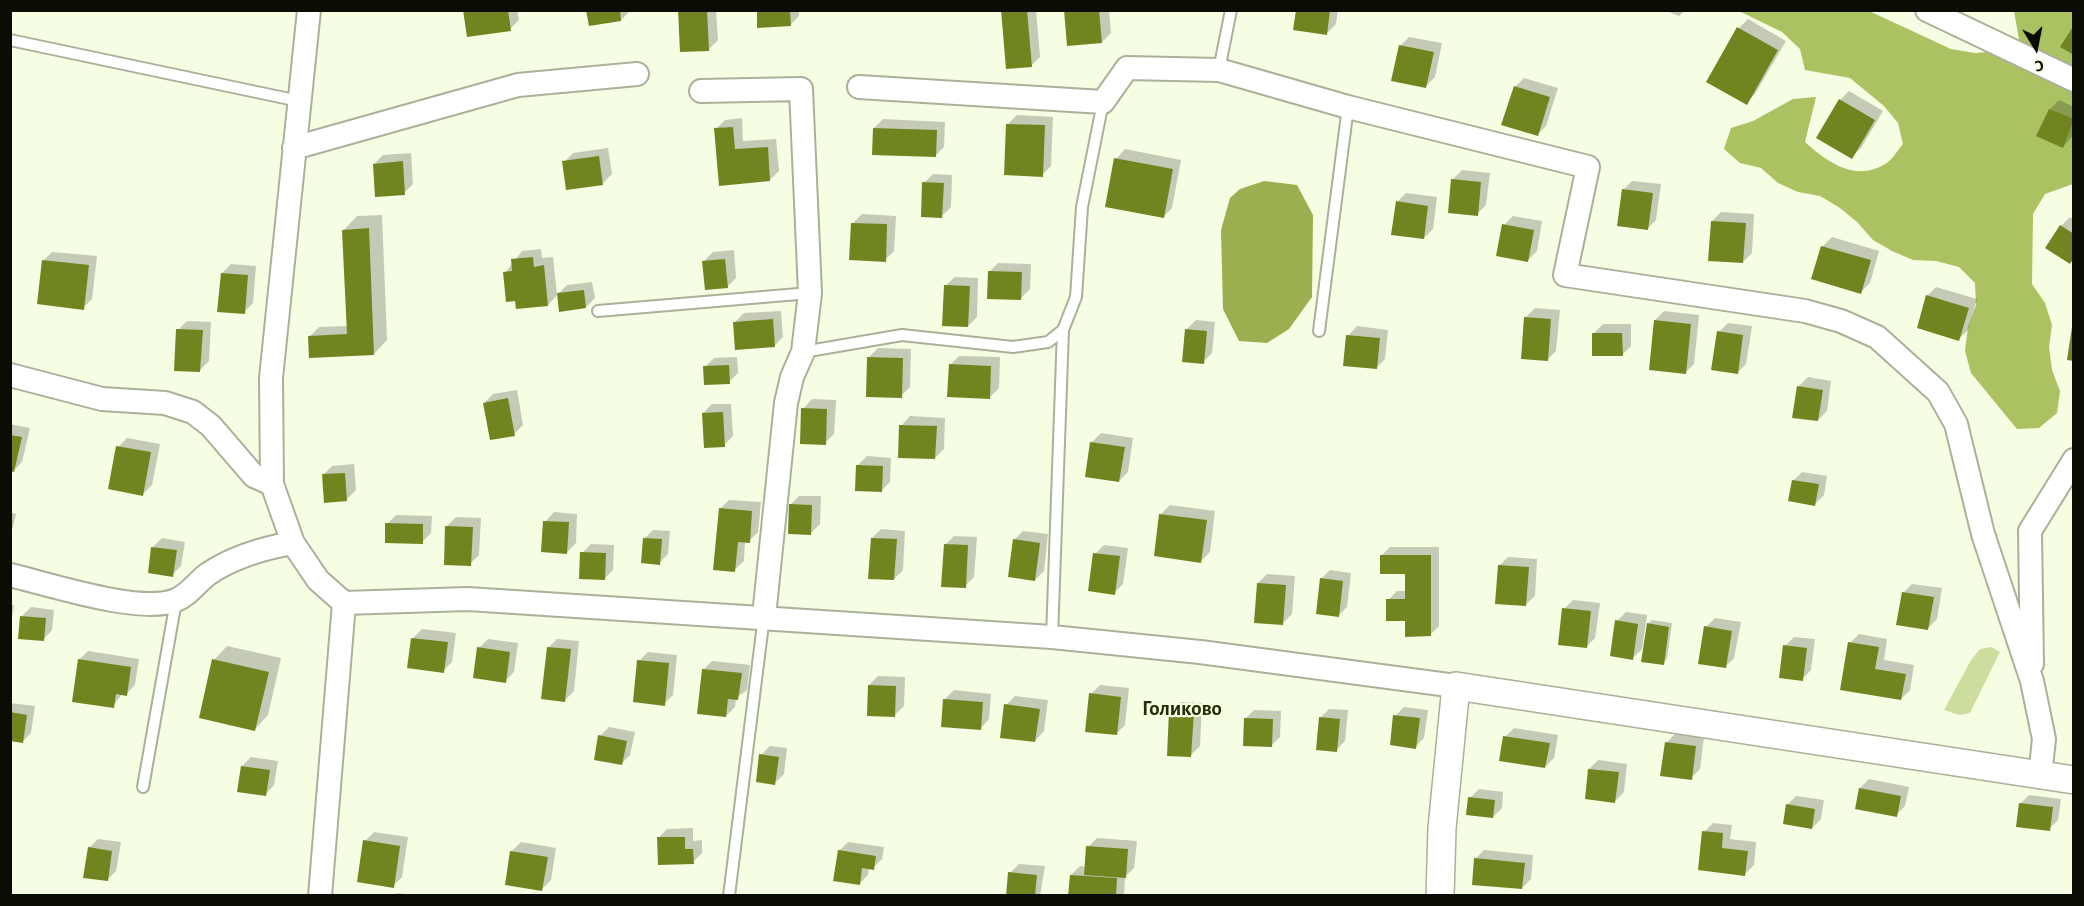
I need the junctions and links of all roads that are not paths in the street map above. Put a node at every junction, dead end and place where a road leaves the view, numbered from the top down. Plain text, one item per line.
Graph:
1 (309, 10) edge
2 (1231, 10) edge
3 (1927, 10) edge
4 (10, 40) edge
5 (1219, 70) junction
6 (637, 74) dead end
7 (2073, 80) edge
8 (858, 87) dead end
9 (701, 91) dead end
10 (299, 101) junction
11 (1103, 102) junction
12 (1348, 107) junction
13 (294, 148) junction
14 (810, 293) junction
15 (598, 310) dead end
16 (1063, 330) junction
17 (1319, 331) dead end
18 (803, 352) junction
19 (10, 375) edge
20 (2073, 460) edge
21 (272, 484) junction
22 (293, 543) junction
23 (10, 575) edge
24 (176, 600) junction
25 (344, 603) junction
26 (764, 616) junction
27 (1052, 637) junction
28 (2032, 681) junction
29 (1456, 686) junction
30 (2040, 776) junction
31 (2073, 780) edge
32 (143, 787) dead end
33 (320, 896) edge
34 (729, 896) edge
35 (1440, 896) edge

1 - 10 street
2 - 5 lane
3 - 7 street
4 - 10 lane
5 - 11 street
5 - 12 street
6 - 13 street
8 - 11 street
9 - 14 street
10 - 13 street
11 - 16 lane
12 - 17 lane
12 - 28 street
13 - 21 street
14 - 15 lane
14 - 18 street
16 - 18 lane
16 - 27 lane
18 - 26 street
19 - 21 street
20 - 28 street
21 - 22 street
22 - 24 street
22 - 25 street
23 - 24 street
24 - 32 lane
25 - 26 street
25 - 33 street
26 - 27 street
26 - 34 lane
27 - 29 street
28 - 30 street
29 - 30 street
29 - 35 street
30 - 31 street

